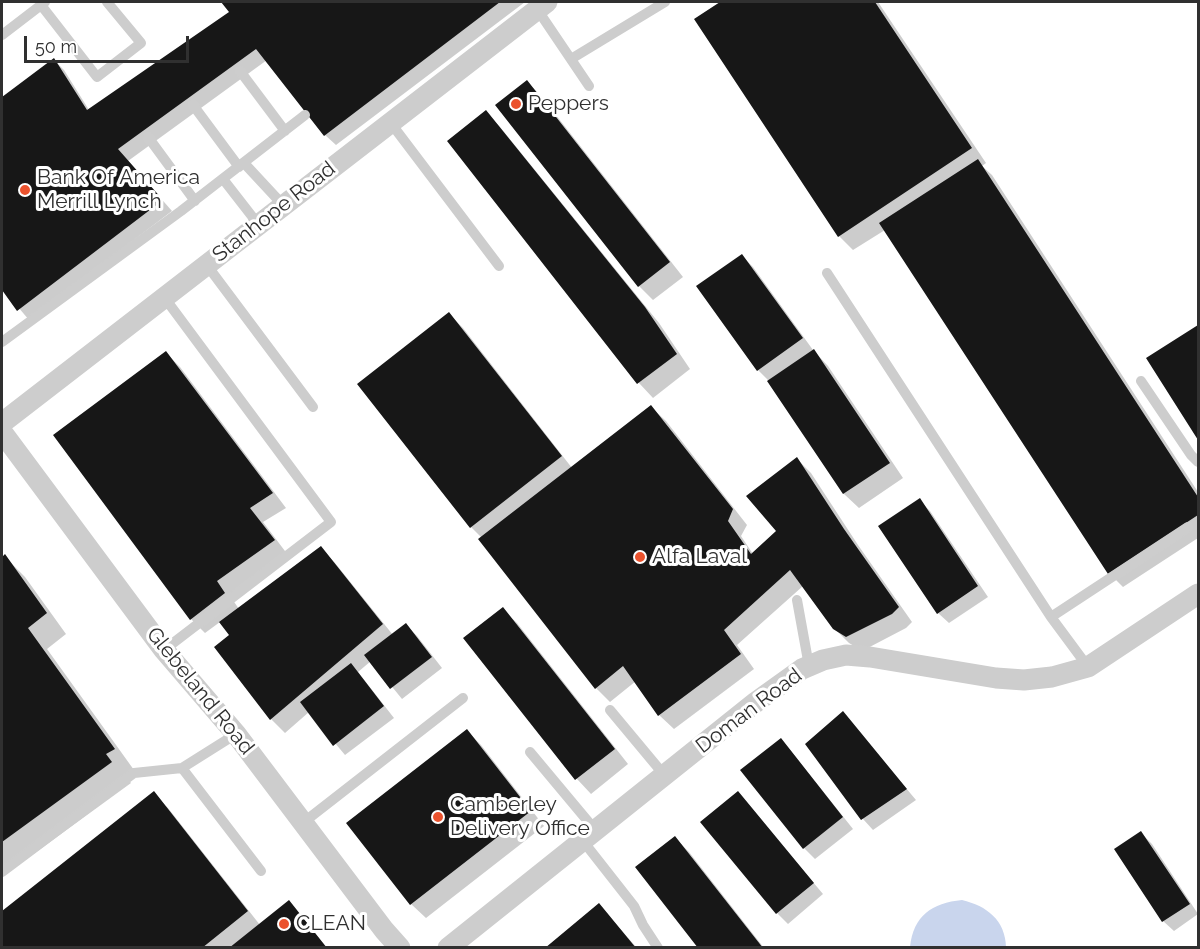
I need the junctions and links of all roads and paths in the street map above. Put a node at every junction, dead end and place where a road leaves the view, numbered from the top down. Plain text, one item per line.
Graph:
1 (107, 2) edge
2 (665, 2) edge
3 (43, 3) edge
4 (542, 5) edge
5 (2, 35) edge
6 (571, 59) junction
7 (240, 72) dead end
8 (589, 86) dead end
9 (193, 105) dead end
10 (305, 115) dead end
11 (390, 122) junction
12 (285, 131) junction
13 (148, 137) dead end
14 (241, 165) junction
15 (223, 179) junction
16 (195, 201) junction
17 (284, 204) junction
18 (258, 224) junction
19 (206, 264) junction
20 (499, 266) dead end
21 (827, 273) dead end
22 (164, 297) junction
23 (2, 340) edge
24 (1141, 381) dead end
25 (313, 407) dead end
26 (2, 423) edge
27 (2, 432) edge
28 (1198, 462) edge
29 (1188, 527) dead end
30 (1198, 594) edge
31 (797, 600) dead end
32 (1051, 617) junction
33 (164, 650) junction
34 (810, 666) junction
35 (1088, 667) junction
36 (463, 698) dead end
37 (610, 710) dead end
38 (236, 734) junction
39 (530, 752) dead end
40 (182, 768) junction
41 (664, 776) junction
42 (304, 822) junction
43 (589, 836) junction
44 (261, 871) dead end
45 (2, 872) edge
46 (400, 948) edge
47 (448, 948) edge
48 (658, 948) edge

1 - 3 lane
2 - 6 lane
3 - 5 lane
4 - 6 lane
4 - 11 street, Stanhope Road
6 - 8 lane
7 - 12 lane
9 - 14 lane
10 - 12 lane
11 - 17 street, Stanhope Road
11 - 20 lane
12 - 14 lane
13 - 16 lane
14 - 15 lane
14 - 17 lane
15 - 16 lane
15 - 18 lane
16 - 23 lane
17 - 18 street, Stanhope Road
18 - 19 street, Stanhope Road
19 - 22 street, Stanhope Road
19 - 25 lane
21 - 32 lane
22 - 26 street, Stanhope Road
22 - 33 lane
24 - 28 lane
27 - 33 street, Glebeland Road
29 - 32 lane
30 - 35 street, Doman Road
31 - 34 lane
32 - 35 lane
33 - 38 street, Glebeland Road
34 - 35 street, Doman Road
34 - 41 street, Doman Road
36 - 42 lane
37 - 41 lane
38 - 40 lane
38 - 42 street, Glebeland Road
39 - 43 lane
40 - 44 lane
40 - 45 lane
41 - 43 street, Doman Road
42 - 46 street, Glebeland Road
43 - 47 street, Doman Road
43 - 48 lane

